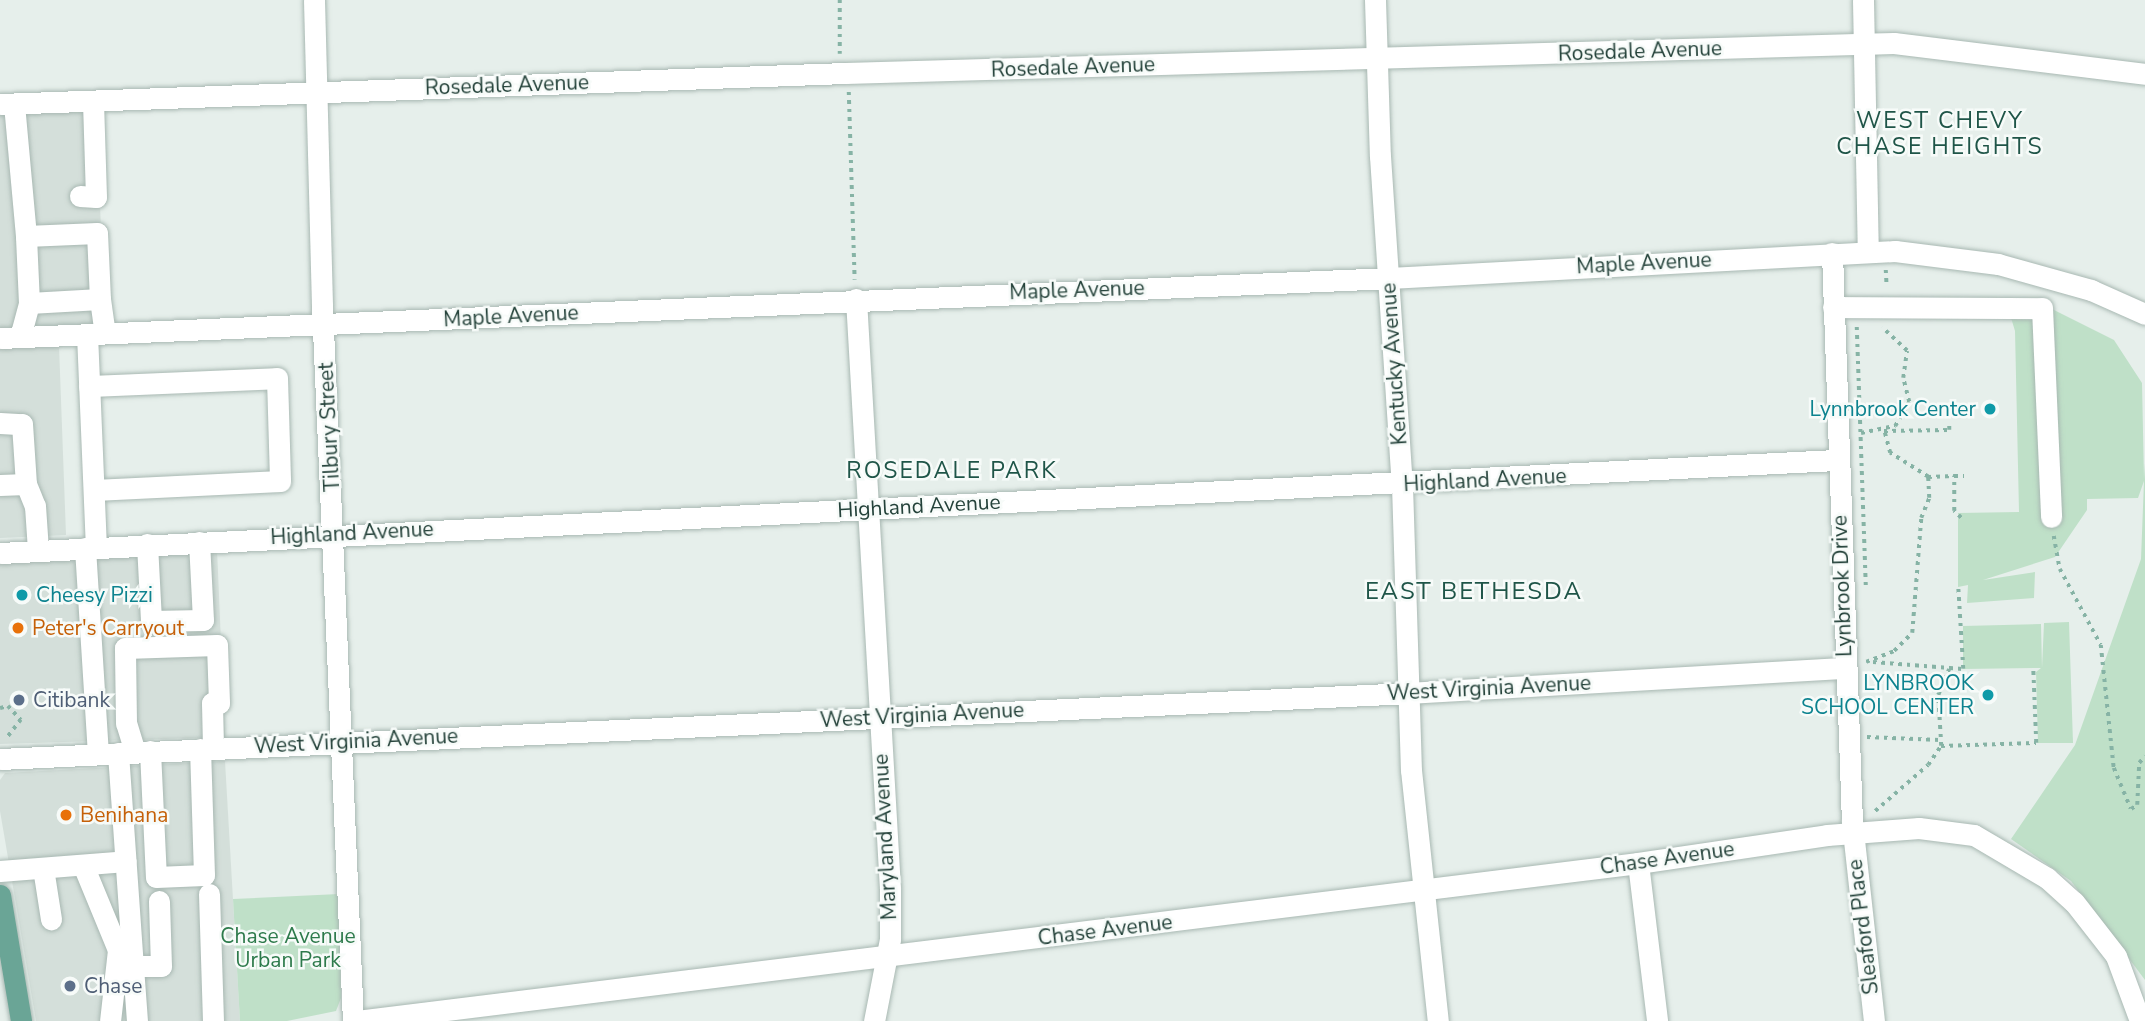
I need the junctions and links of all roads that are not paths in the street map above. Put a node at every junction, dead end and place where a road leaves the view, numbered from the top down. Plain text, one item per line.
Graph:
1 (314, 0) edge
2 (1376, 0) edge
3 (1863, 0) edge
4 (1863, 45) junction
5 (1378, 59) junction
6 (2145, 74) edge
7 (316, 92) junction
8 (93, 102) junction
9 (7, 104) edge
10 (80, 197) dead end
11 (26, 236) junction
12 (1868, 252) junction
13 (1832, 253) junction
14 (1389, 278) junction
15 (100, 299) junction
16 (856, 299) junction
17 (29, 303) junction
18 (1833, 307) junction
19 (2145, 314) edge
20 (324, 325) junction
21 (96, 334) junction
22 (10, 337) edge
23 (89, 386) junction
24 (0, 423) edge
25 (1837, 460) junction
26 (26, 484) junction
27 (0, 485) edge
28 (1402, 485) junction
29 (94, 490) junction
30 (868, 508) junction
31 (2051, 517) road end
32 (334, 534) junction
33 (199, 541) junction
34 (147, 544) junction
35 (90, 548) junction
36 (38, 550) junction
37 (0, 552) edge
38 (1844, 665) junction
39 (1409, 693) junction
40 (879, 716) junction
41 (340, 742) junction
42 (3, 749) edge
43 (207, 749) junction
44 (125, 753) junction
45 (1860, 826) junction
46 (126, 861) junction
47 (1638, 863) junction
48 (83, 865) junction
49 (43, 868) junction
50 (0, 871) edge
51 (1423, 889) junction
52 (209, 894) dead end
53 (0, 895) edge
54 (159, 901) dead end
55 (51, 919) dead end
56 (887, 956) junction
57 (133, 966) junction
58 (21, 1021) edge
59 (110, 1021) edge
60 (136, 1021) edge
61 (213, 1021) edge
62 (355, 1021) edge
63 (874, 1021) edge
64 (1438, 1021) edge
65 (1657, 1021) edge
66 (1874, 1021) edge
67 (2140, 1021) edge

1 - 7 street, Tilbury Street
2 - 5 street, Kentucky Avenue
3 - 4 street
4 - 5 street, Rosedale Avenue
4 - 6 street, Rosedale Avenue
4 - 12 street
5 - 7 street, Rosedale Avenue
5 - 14 street, Kentucky Avenue
7 - 8 street, Rosedale Avenue
7 - 20 street, Tilbury Street
8 - 9 street, Rosedale Avenue
8 - 10 street
9 - 11 street
11 - 15 street
11 - 17 street
12 - 13 street, Maple Avenue
12 - 19 street, Maple Avenue
13 - 14 street, Maple Avenue
13 - 18 street, Lynbrook Drive
14 - 16 street, Maple Avenue
14 - 28 street, Kentucky Avenue
15 - 17 street
15 - 21 street
16 - 20 street, Maple Avenue
16 - 30 street, Maryland Avenue
17 - 22 street
18 - 25 street, Lynbrook Drive
18 - 31 street
20 - 21 street, Maple Avenue
20 - 32 street, Tilbury Street
21 - 22 street, Maple Avenue
21 - 23 street
23 - 29 street
23 - 29 street
24 - 26 street
25 - 28 street, Highland Avenue
25 - 38 street, Lynbrook Drive
26 - 27 street
26 - 36 street
28 - 30 street, Highland Avenue
28 - 39 street, Kentucky Avenue
29 - 35 street
30 - 32 street, Highland Avenue
30 - 40 street, Maryland Avenue
32 - 33 street, Highland Avenue
32 - 41 street, Tilbury Street
33 - 34 street, Highland Avenue
33 - 34 street
34 - 35 street, Highland Avenue
35 - 36 street, Highland Avenue
35 - 44 street
36 - 37 street, Highland Avenue
38 - 39 street, West Virginia Avenue
38 - 45 street, Lynbrook Drive
39 - 40 street, West Virginia Avenue
39 - 51 street, Kentucky Avenue
40 - 41 street, West Virginia Avenue
40 - 56 street, Maryland Avenue
41 - 43 street, West Virginia Avenue
41 - 62 street, Tilbury Street
42 - 44 street, West Virginia Avenue
43 - 44 street, West Virginia Avenue
43 - 44 street
43 - 44 street
44 - 46 street
45 - 47 street, Chase Avenue
45 - 66 street, Sleaford Place
45 - 67 street
46 - 48 street
46 - 57 street
47 - 51 street, Chase Avenue
47 - 65 street
48 - 49 street
48 - 59 street
49 - 50 street
49 - 55 street
51 - 56 street, Chase Avenue
51 - 64 street, Kentucky Avenue
52 - 61 street
53 - 58 main road
54 - 57 street
56 - 62 street, Chase Avenue
56 - 63 street, Maryland Avenue
57 - 60 street

